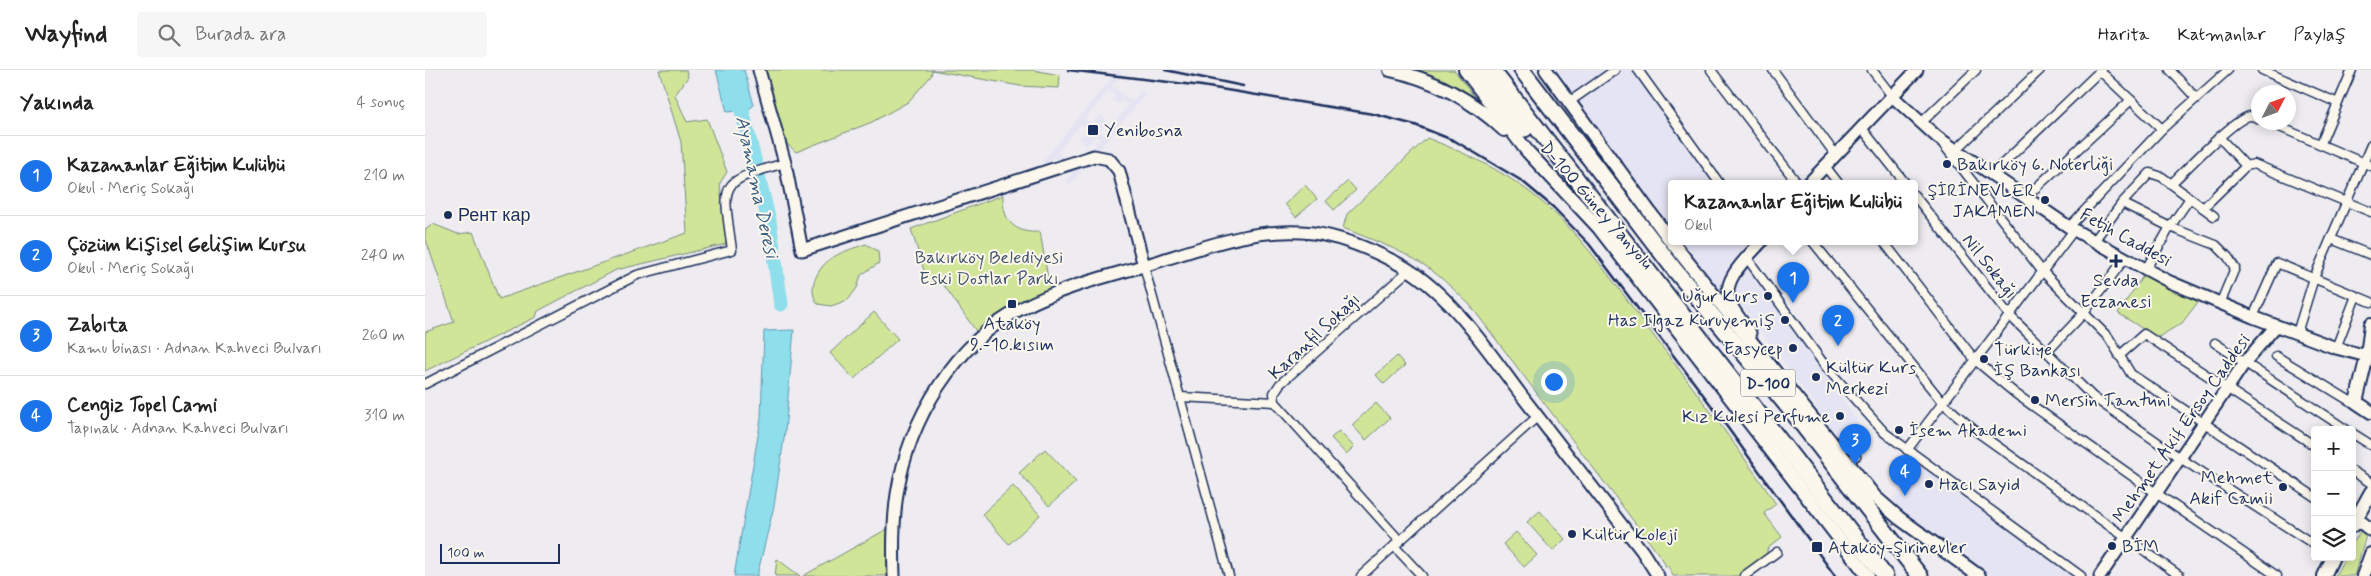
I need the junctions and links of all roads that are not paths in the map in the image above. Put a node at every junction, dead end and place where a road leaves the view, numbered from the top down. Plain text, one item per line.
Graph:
1 (759, 70) edge
2 (1390, 70) edge
3 (1465, 70) edge
4 (1477, 70) edge
5 (1492, 70) edge
6 (1522, 70) edge
7 (1535, 70) edge
8 (1546, 70) edge
9 (1615, 70) edge
10 (1639, 70) edge
11 (1711, 70) edge
12 (1773, 70) edge
13 (1872, 70) edge
14 (1917, 70) edge
15 (1976, 70) edge
16 (2040, 70) edge
17 (2100, 70) edge
18 (2170, 70) edge
19 (2228, 70) edge
20 (2262, 70) edge
21 (2352, 70) edge
22 (1892, 96) junction
23 (2197, 98) junction
24 (2131, 100) junction
25 (1569, 102) junction
26 (2338, 104) junction
27 (2251, 116) edge
28 (1921, 123) junction
29 (1861, 127) junction
30 (2162, 129) junction
31 (2288, 130) edge
32 (1937, 137) junction
33 (2219, 138) junction
34 (2321, 143) junction
35 (2371, 145) edge
36 (1527, 150) junction
37 (1957, 150) junction
38 (1835, 154) junction
39 (2363, 163) junction
40 (781, 164) junction
41 (1825, 166) junction
42 (2246, 166) junction
43 (2371, 166) edge
44 (1992, 174) junction
45 (1716, 180) edge
46 (1795, 180) edge
47 (1812, 180) edge
48 (1836, 180) edge
49 (1903, 180) edge
50 (2171, 184) junction
51 (1615, 189) junction
52 (1585, 191) junction
53 (2027, 197) junction
54 (2190, 198) junction
55 (1918, 200) edge
56 (2347, 201) junction
57 (2122, 202) junction
58 (2203, 208) junction
59 (2371, 212) edge
60 (2214, 216) dead end
61 (2169, 227) junction
62 (2072, 228) junction
63 (1668, 237) edge
64 (2331, 239) junction
65 (2094, 241) junction
66 (1674, 245) edge
67 (1758, 245) edge
68 (1815, 245) edge
69 (1886, 245) edge
70 (2371, 255) edge
71 (1747, 258) junction
72 (2125, 258) junction
73 (1144, 266) junction
74 (2146, 269) junction
75 (1408, 270) junction
76 (2042, 271) junction
77 (2314, 278) junction
78 (2356, 296) junction
79 (2371, 302) edge
80 (2220, 304) junction
81 (2085, 313) junction
82 (2010, 316) junction
83 (2253, 317) junction
84 (2371, 324) edge
85 (2276, 326) junction
86 (2297, 333) junction
87 (2215, 344) dead end
88 (2336, 348) junction
89 (2047, 352) junction
90 (2119, 356) junction
91 (2276, 356) dead end
92 (2369, 356) edge
93 (1975, 360) junction
94 (2245, 362) junction
95 (1779, 379) junction
96 (425, 384) edge
97 (2227, 389) junction
98 (1180, 397) junction
99 (1275, 402) junction
100 (2356, 402) junction
101 (1943, 403) junction
102 (2371, 412) edge
103 (1538, 416) junction
104 (2204, 422) junction
105 (2341, 426) edge
106 (2356, 436) edge
107 (2311, 443) edge
108 (2371, 445) edge
109 (1907, 450) junction
110 (2180, 458) junction
111 (2356, 474) edge
112 (2371, 483) edge
113 (2371, 492) edge
114 (2156, 493) junction
115 (2311, 494) edge
116 (2356, 519) edge
117 (2356, 524) edge
118 (2371, 530) edge
119 (2126, 538) junction
120 (2311, 542) edge
121 (1397, 544) junction
122 (1777, 552) dead end
123 (1902, 553) junction
124 (2371, 555) edge
125 (2331, 561) edge
126 (894, 576) edge
127 (1229, 576) edge
128 (1361, 576) edge
129 (1422, 576) edge
130 (1658, 576) edge
131 (1744, 576) edge
132 (1868, 576) edge
133 (1885, 576) edge
134 (1920, 576) edge
135 (1926, 576) edge
136 (1979, 576) edge
137 (2081, 576) edge
138 (2100, 576) edge
139 (2180, 576) edge
140 (2277, 576) edge
141 (2324, 576) edge
142 (2363, 576) edge

1 - 40 street
2 - 36 main road
3 - 36 main road, D-100 Güney Yanyolu
4 - 52 highway
5 - 52 highway, D-100
6 - 51 highway, D-100
7 - 51 highway
8 - 25 main road
9 - 25 street
10 - 45 street
11 - 46 street
12 - 38 street
13 - 22 street
14 - 22 street
15 - 28 street
16 - 37 street
17 - 24 street
17 - 44 street
18 - 23 street
19 - 23 street
20 - 26 street
21 - 26 street
22 - 28 street, Fetih Caddesi
22 - 29 street
23 - 30 street
24 - 30 street
24 - 53 street
25 - 63 main road
26 - 34 street
27 - 33 street
28 - 32 street, Fetih Caddesi
29 - 38 street
29 - 49 street
30 - 62 street
31 - 34 street
32 - 37 street, Fetih Caddesi
32 - 76 street
33 - 42 street
33 - 50 street
34 - 39 street
35 - 39 street
36 - 132 main road, D-100 Güney Yanyolu
37 - 44 street, Fetih Caddesi
38 - 41 street
39 - 43 street
39 - 56 street
40 - 73 street
40 - 96 street
41 - 47 street
41 - 48 street
42 - 56 street
42 - 58 street
44 - 53 street, Fetih Caddesi
50 - 54 street
50 - 57 street
51 - 123 highway, D-100
52 - 133 highway, D-100
53 - 62 street, Fetih Caddesi
54 - 58 street
54 - 61 street
55 - 82 street, Nil Sokağı
56 - 59 street
56 - 64 street
57 - 61 street
57 - 65 street
58 - 60 street
61 - 74 street
61 - 80 street
62 - 65 street, Fetih Caddesi
62 - 76 street
64 - 70 street
64 - 77 street
65 - 72 street, Fetih Caddesi
66 - 95 main road
67 - 71 street
68 - 101 street
69 - 93 street
71 - 95 street
71 - 109 street
72 - 74 street, Fetih Caddesi
72 - 81 street
73 - 75 street
73 - 98 street
73 - 126 street
74 - 80 street, Fetih Caddesi
75 - 99 street, Karanfil Sokağı
75 - 103 street
76 - 81 street
76 - 82 street
77 - 78 street
77 - 83 street
77 - 86 street
78 - 79 street
78 - 88 street
80 - 83 street, Fetih Caddesi
81 - 89 street
81 - 90 street
82 - 89 street, Nil Sokağı
82 - 93 street
83 - 85 street, Fetih Caddesi
84 - 92 main road
85 - 86 street, Fetih Caddesi
85 - 94 street, Mehmet Akif Ersoy Caddesi
86 - 88 street, Fetih Caddesi
87 - 94 street
88 - 92 street, Fetih Caddesi
89 - 110 street, Nil Sokağı
90 - 97 street
90 - 104 street
91 - 100 street
92 - 100 main road
93 - 101 street
93 - 114 street
94 - 97 street, Mehmet Akif Ersoy Caddesi
94 - 105 street
95 - 136 main road
97 - 104 street, Mehmet Akif Ersoy Caddesi
97 - 107 street
98 - 99 street
98 - 127 street
99 - 121 street, Karanfil Sokağı
100 - 102 main road
101 - 109 street
101 - 119 street
103 - 121 street
103 - 130 street
104 - 110 street, Mehmet Akif Ersoy Caddesi
104 - 115 street
106 - 108 street
109 - 137 street
110 - 114 street, Mehmet Akif Ersoy Caddesi
110 - 120 street, Nil Sokağı
111 - 112 street
113 - 116 main road
114 - 119 street, Mehmet Akif Ersoy Caddesi
114 - 140 street
117 - 118 main road
119 - 138 street, Mehmet Akif Ersoy Caddesi
119 - 139 street
121 - 128 street
121 - 129 street, Karanfil Sokağı
122 - 131 street
123 - 134 highway, D-100
123 - 135 highway
124 - 142 main road
125 - 141 main road

